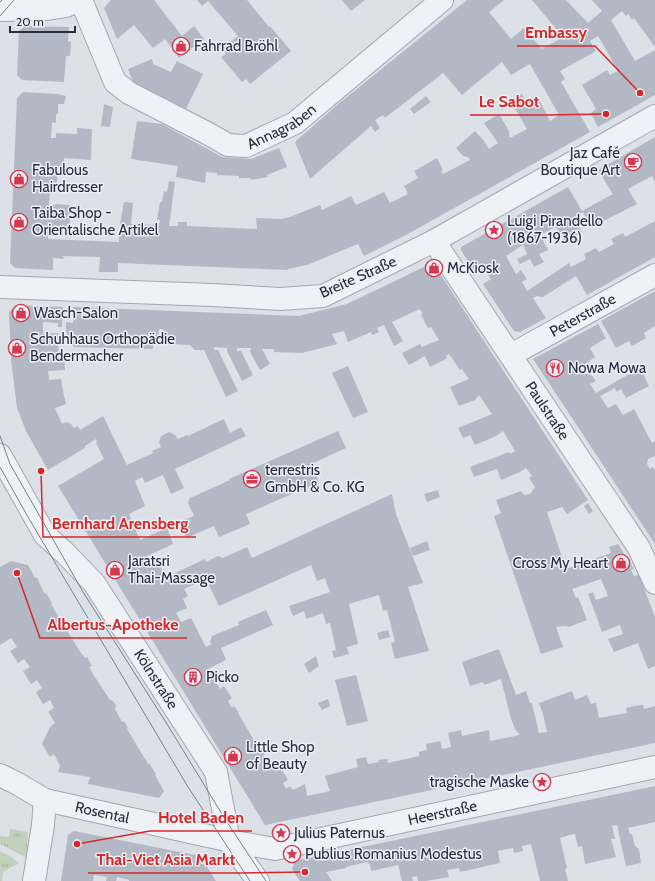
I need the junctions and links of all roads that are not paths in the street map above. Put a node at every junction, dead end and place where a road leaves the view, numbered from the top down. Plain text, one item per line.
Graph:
1 (80, 0) edge
2 (442, 0) edge
3 (0, 10) edge
4 (655, 116) edge
5 (434, 241) junction
6 (655, 274) edge
7 (0, 287) edge
8 (511, 355) junction
9 (0, 455) edge
10 (655, 583) edge
11 (655, 767) edge
12 (0, 775) edge
13 (45, 800) junction
14 (219, 838) junction
15 (34, 881) edge
16 (258, 881) edge

1 - 2 street, Annagraben
1 - 3 street
4 - 5 street, Breite Straße
5 - 7 street, Breite Straße
5 - 8 street, Paulstraße
6 - 8 street, Peterstraße
8 - 10 street, Paulstraße
9 - 14 street, Kölnstraße
11 - 14 street, Heerstraße
12 - 13 street, Rosental
13 - 14 street, Rosental
13 - 15 street
14 - 16 street, Kölnstraße

